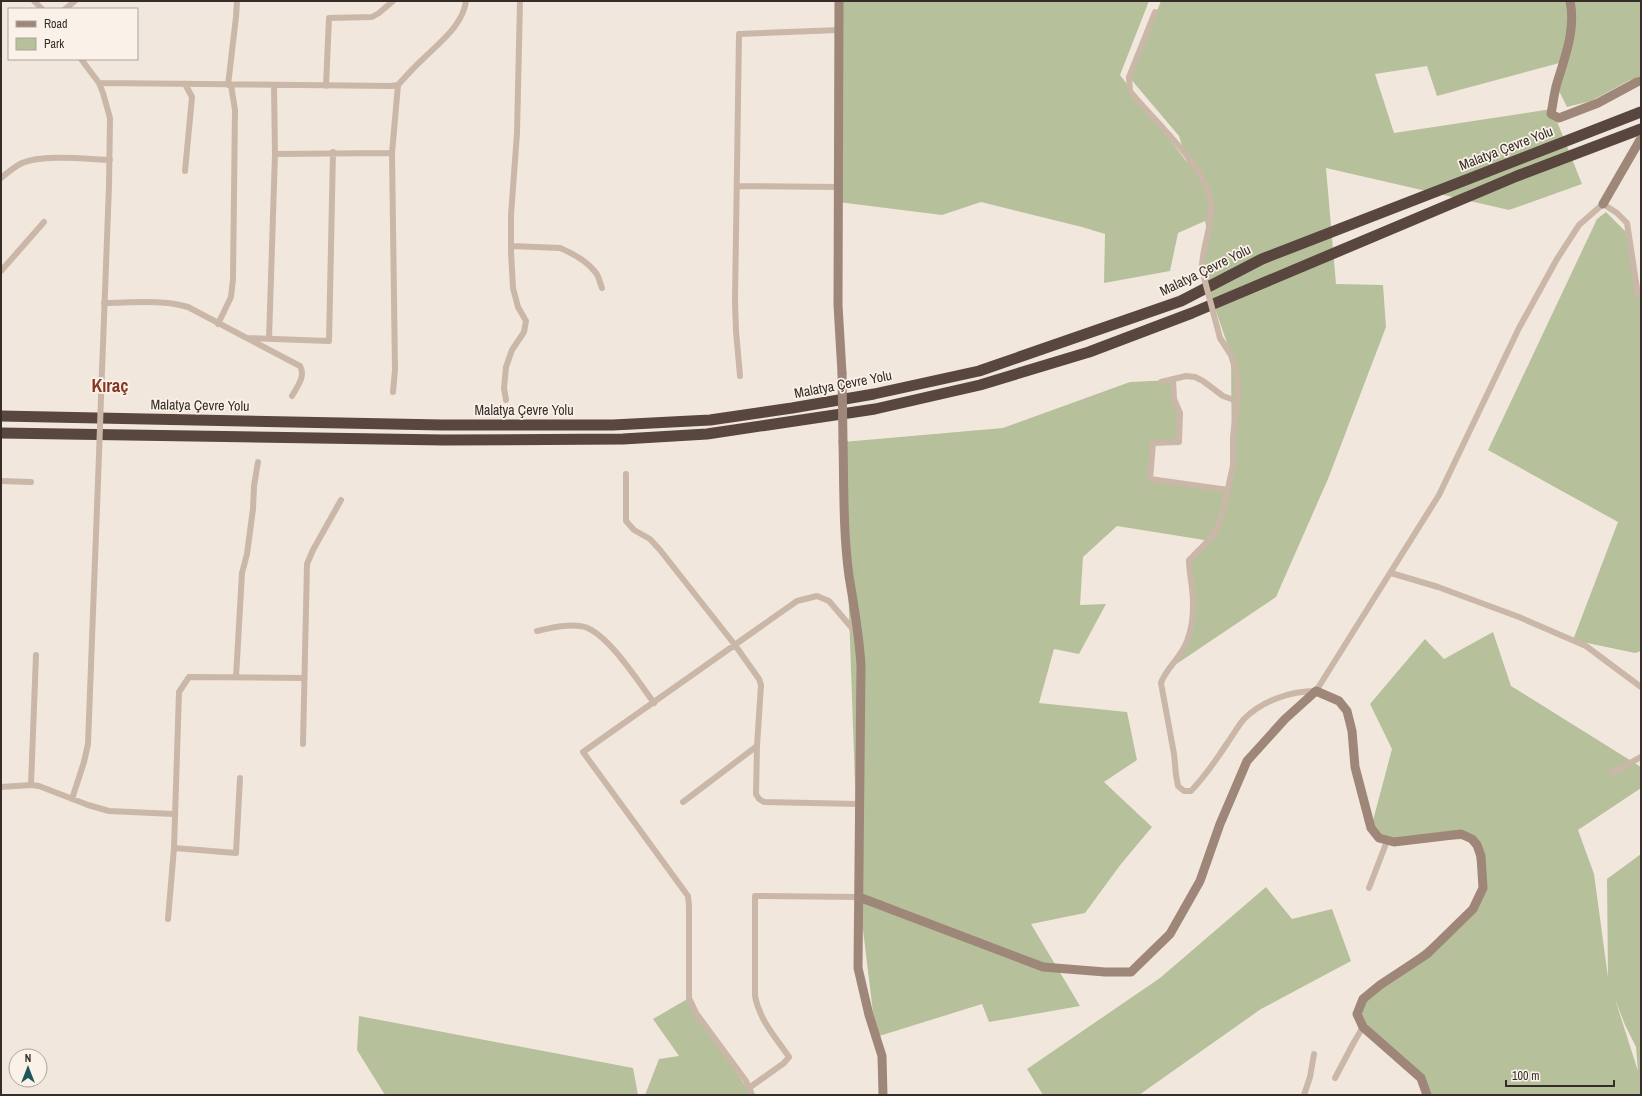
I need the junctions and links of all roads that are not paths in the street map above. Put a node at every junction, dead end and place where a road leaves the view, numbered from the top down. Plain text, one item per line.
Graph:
1 (75, 1) edge
2 (237, 1) edge
3 (393, 1) edge
4 (466, 1) edge
5 (520, 1) edge
6 (839, 1) edge
7 (1570, 1) edge
8 (66, 8) edge
9 (1154, 12) dead end
10 (839, 30) junction
11 (82, 60) edge
12 (1641, 81) edge
13 (99, 83) junction
14 (185, 84) junction
15 (230, 85) junction
16 (274, 85) junction
17 (398, 85) junction
18 (326, 86) junction
19 (1641, 112) edge
20 (1641, 134) edge
21 (333, 152) junction
22 (392, 153) junction
23 (275, 154) junction
24 (110, 160) junction
25 (185, 171) dead end
26 (1, 178) edge
27 (737, 186) junction
28 (838, 187) junction
29 (1603, 204) junction
30 (44, 222) dead end
31 (511, 246) junction
32 (1, 271) edge
33 (602, 288) dead end
34 (1638, 294) dead end
35 (104, 303) junction
36 (218, 324) junction
37 (247, 338) junction
38 (269, 339) junction
39 (740, 376) dead end
40 (1173, 380) junction
41 (1161, 382) dead end
42 (392, 392) dead end
43 (292, 396) dead end
44 (506, 400) dead end
45 (1237, 401) junction
46 (1, 416) edge
47 (1, 433) edge
48 (258, 462) dead end
49 (626, 474) dead end
50 (1, 481) edge
51 (32, 482) dead end
52 (1228, 490) junction
53 (341, 500) dead end
54 (1390, 573) junction
55 (537, 631) dead end
56 (859, 636) junction
57 (735, 645) junction
58 (36, 655) dead end
59 (236, 677) junction
60 (304, 678) junction
61 (1641, 687) edge
62 (1316, 690) junction
63 (654, 703) junction
64 (303, 744) dead end
65 (757, 746) junction
66 (1641, 757) edge
67 (1612, 773) dead end
68 (240, 778) dead end
69 (32, 785) junction
70 (1, 787) edge
71 (72, 799) junction
72 (683, 802) dead end
73 (859, 804) junction
74 (174, 814) junction
75 (1387, 841) junction
76 (174, 848) junction
77 (1369, 888) dead end
78 (859, 897) junction
79 (168, 919) dead end
80 (1363, 1027) junction
81 (1314, 1054) dead end
82 (1335, 1078) dead end
83 (749, 1088) junction
84 (752, 1095) edge
85 (883, 1095) edge
86 (1304, 1095) edge
87 (1428, 1095) edge

1 - 8 street
2 - 15 street
3 - 18 street
4 - 17 street
5 - 31 street
6 - 10 street
7 - 12 street
9 - 45 street, bridge
10 - 27 street
10 - 28 street
11 - 13 street
13 - 14 street
13 - 24 street
14 - 15 street
14 - 25 street
15 - 16 street
15 - 36 street
16 - 18 street
16 - 23 street
17 - 18 street
17 - 22 street
19 - 46 highway, Malatya Çevre Yolu
20 - 29 street
20 - 47 highway, Malatya Çevre Yolu
21 - 22 street
21 - 23 street
21 - 38 street
22 - 42 street
23 - 38 street
24 - 26 street
24 - 35 street
27 - 28 street
27 - 39 street
28 - 56 street, bridge
29 - 34 street
29 - 54 street
30 - 32 street
31 - 33 street
31 - 44 street
35 - 36 street
35 - 71 street, bridge
36 - 37 street
37 - 38 street
37 - 43 street
40 - 41 street
40 - 45 street
40 - 52 street
45 - 52 street
48 - 59 street
49 - 57 street
50 - 51 street
52 - 62 street
53 - 60 street
54 - 61 street
54 - 62 street
55 - 63 street
56 - 57 street
56 - 73 street
57 - 63 street
57 - 65 street
58 - 69 street
59 - 60 street
59 - 74 street
60 - 64 street
62 - 75 street
62 - 78 street
63 - 83 street
65 - 72 street
65 - 73 street
66 - 67 street
68 - 76 street
69 - 70 street
69 - 71 street
71 - 74 street
73 - 78 street
74 - 76 street
75 - 77 street
75 - 80 street
76 - 79 street
78 - 83 street
78 - 85 street
80 - 82 street
80 - 87 street
81 - 86 street
83 - 84 street

